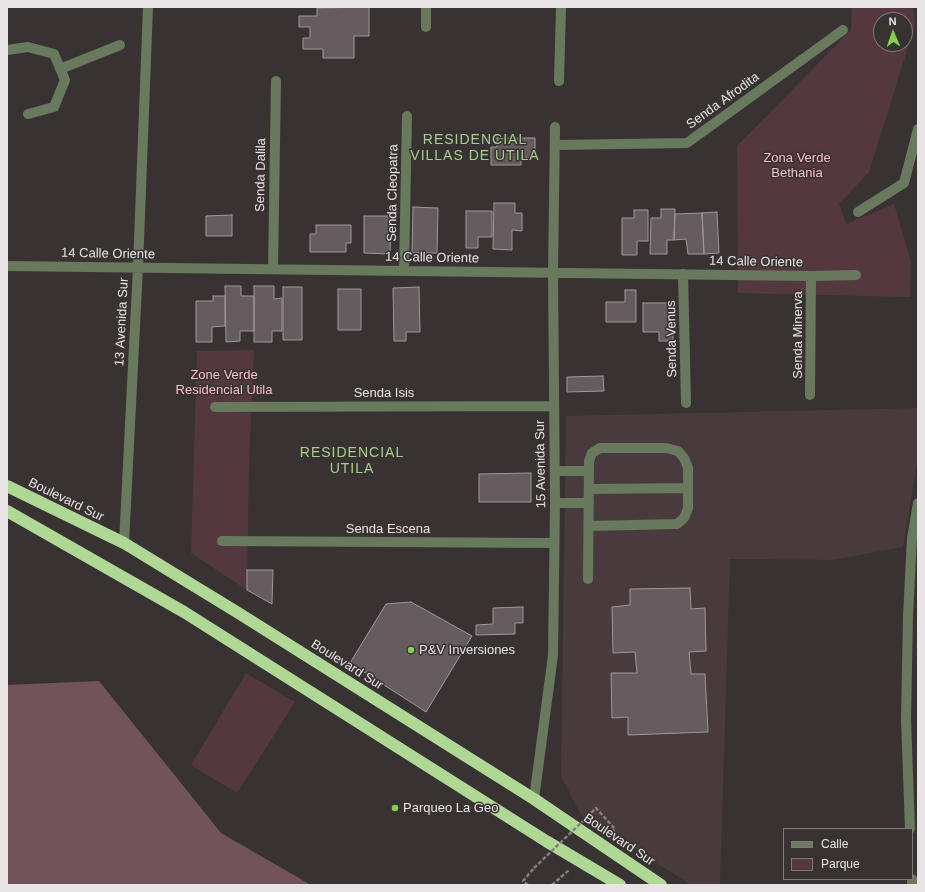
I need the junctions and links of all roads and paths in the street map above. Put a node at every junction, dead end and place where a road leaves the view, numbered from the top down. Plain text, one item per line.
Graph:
1 (148, 7) edge
2 (426, 7) edge
3 (561, 7) edge
4 (426, 28) dead end
5 (843, 30) dead end
6 (120, 45) dead end
7 (7, 50) edge
8 (60, 69) junction
9 (276, 81) dead end
10 (559, 81) dead end
11 (28, 114) dead end
12 (407, 116) dead end
13 (555, 127) dead end
14 (918, 129) edge
15 (555, 145) junction
16 (858, 212) dead end
17 (7, 266) edge
18 (138, 267) junction
19 (272, 269) junction
20 (404, 271) junction
21 (553, 272) junction
22 (683, 274) junction
23 (856, 275) dead end
24 (811, 276) junction
25 (810, 395) dead end
26 (686, 403) dead end
27 (553, 406) junction
28 (215, 407) dead end
29 (555, 471) junction
30 (589, 471) junction
31 (7, 486) edge
32 (688, 488) junction
33 (589, 489) junction
34 (555, 503) junction
35 (589, 503) junction
36 (918, 503) edge
37 (7, 511) edge
38 (589, 526) junction
39 (222, 541) dead end
40 (124, 543) junction
41 (554, 543) junction
42 (588, 579) dead end
43 (914, 583) edge
44 (534, 799) junction
45 (912, 826) edge
46 (601, 845) junction
47 (580, 861) junction
48 (528, 885) edge
49 (552, 885) edge
50 (620, 885) edge
51 (661, 885) edge

1 - 18 street, 13 Avenida Sur
2 - 4 street
3 - 10 street
5 - 15 street, Senda Afrodita
6 - 8 street
7 - 8 street
8 - 11 street
9 - 19 street, Senda Dalila
12 - 20 street, Senda Cleopatra
13 - 15 street, 15 Avenida Sur
14 - 16 street
15 - 21 street, 15 Avenida Sur
17 - 18 street, 14 Calle Oriente
18 - 19 street, 14 Calle Oriente
18 - 40 street, 13 Avenida Sur
19 - 20 street, 14 Calle Oriente
20 - 21 street, 14 Calle Oriente
21 - 22 street, 14 Calle Oriente
21 - 27 street, 15 Avenida Sur
22 - 24 street, 14 Calle Oriente
22 - 26 street, Senda Venus
23 - 24 street, 14 Calle Oriente
24 - 25 street, Senda Minerva
27 - 28 street, Senda Isis
27 - 29 street, 15 Avenida Sur
29 - 30 street
29 - 34 street, 15 Avenida Sur
30 - 32 street
30 - 33 street
31 - 40 highway, Boulevard Sur
32 - 33 street
32 - 38 street
33 - 35 street
34 - 35 street
34 - 41 street, 15 Avenida Sur
35 - 38 street
36 - 43 street
37 - 47 highway
38 - 42 street
39 - 41 street, Senda Escena
40 - 44 highway, Boulevard Sur
41 - 44 street, 15 Avenida Sur
43 - 45 street
44 - 46 highway, Boulevard Sur
46 - 48 path, bridge
46 - 51 highway, Boulevard Sur
47 - 49 path
47 - 50 highway

